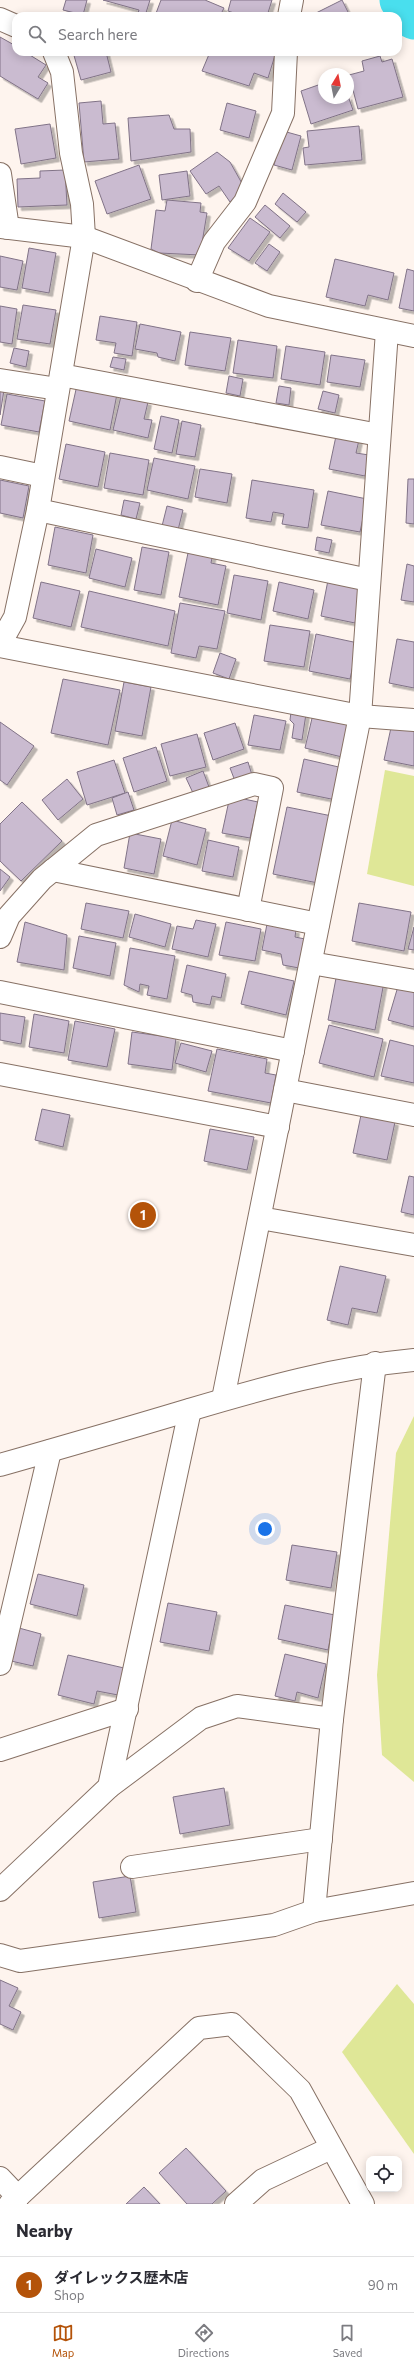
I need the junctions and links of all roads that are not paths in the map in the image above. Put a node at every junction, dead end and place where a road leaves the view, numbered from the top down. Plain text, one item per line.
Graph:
1 (292, 0) edge
2 (290, 12) edge
3 (0, 19) edge
4 (12, 24) edge
5 (56, 56) edge
6 (286, 56) edge
7 (0, 174) edge
8 (4, 227) edge
9 (84, 237) junction
10 (197, 281) junction
11 (387, 331) junction
12 (414, 336) edge
13 (0, 380) edge
14 (59, 382) junction
15 (379, 435) junction
16 (0, 467) edge
17 (43, 476) junction
18 (38, 510) junction
19 (369, 580) junction
20 (0, 645) edge
21 (360, 716) junction
22 (414, 720) edge
23 (53, 870) junction
24 (248, 910) junction
25 (318, 924) junction
26 (0, 937) edge
27 (311, 963) junction
28 (414, 981) edge
29 (0, 992) edge
30 (293, 1051) junction
31 (0, 1074) edge
32 (285, 1090) junction
33 (414, 1115) edge
34 (278, 1128) junction
35 (260, 1218) junction
36 (414, 1245) edge
37 (414, 1360) edge
38 (375, 1363) junction
39 (223, 1399) junction
40 (190, 1410) junction
41 (50, 1450) junction
42 (0, 1465) edge
43 (0, 1664) edge
44 (126, 1709) junction
45 (332, 1719) junction
46 (0, 1750) edge
47 (109, 1787) junction
48 (321, 1839) junction
49 (132, 1868) dead end
50 (0, 1890) edge
51 (414, 1893) edge
52 (314, 1911) junction
53 (0, 1955) edge
54 (331, 2148) junction
55 (0, 2178) edge
56 (14, 2200) edge
57 (236, 2204) edge
58 (363, 2204) edge

1 - 2 street
3 - 4 street
5 - 9 street
6 - 10 street
7 - 8 street
8 - 9 street
9 - 10 street
9 - 14 street
10 - 11 street
11 - 12 street
11 - 15 street
13 - 14 street
14 - 15 street
14 - 17 street
15 - 19 street
16 - 17 street
17 - 18 street
18 - 19 street
18 - 20 street
19 - 21 street
20 - 21 street
21 - 22 street
21 - 25 street
23 - 24 street
23 - 24 street
23 - 26 street
24 - 25 street
25 - 27 street
27 - 28 street
27 - 30 street
29 - 30 street
30 - 32 street
31 - 34 street
32 - 33 street
32 - 34 street
34 - 35 street
35 - 36 street
35 - 39 street
37 - 38 street
38 - 39 street
38 - 45 street
39 - 40 street
40 - 41 street
40 - 44 street
41 - 42 street
41 - 43 street
44 - 46 street
44 - 47 street
45 - 47 street
45 - 48 street
47 - 50 street
48 - 49 street
48 - 52 street
51 - 52 street
52 - 53 street
54 - 56 street
54 - 57 street
54 - 58 street
55 - 56 street

